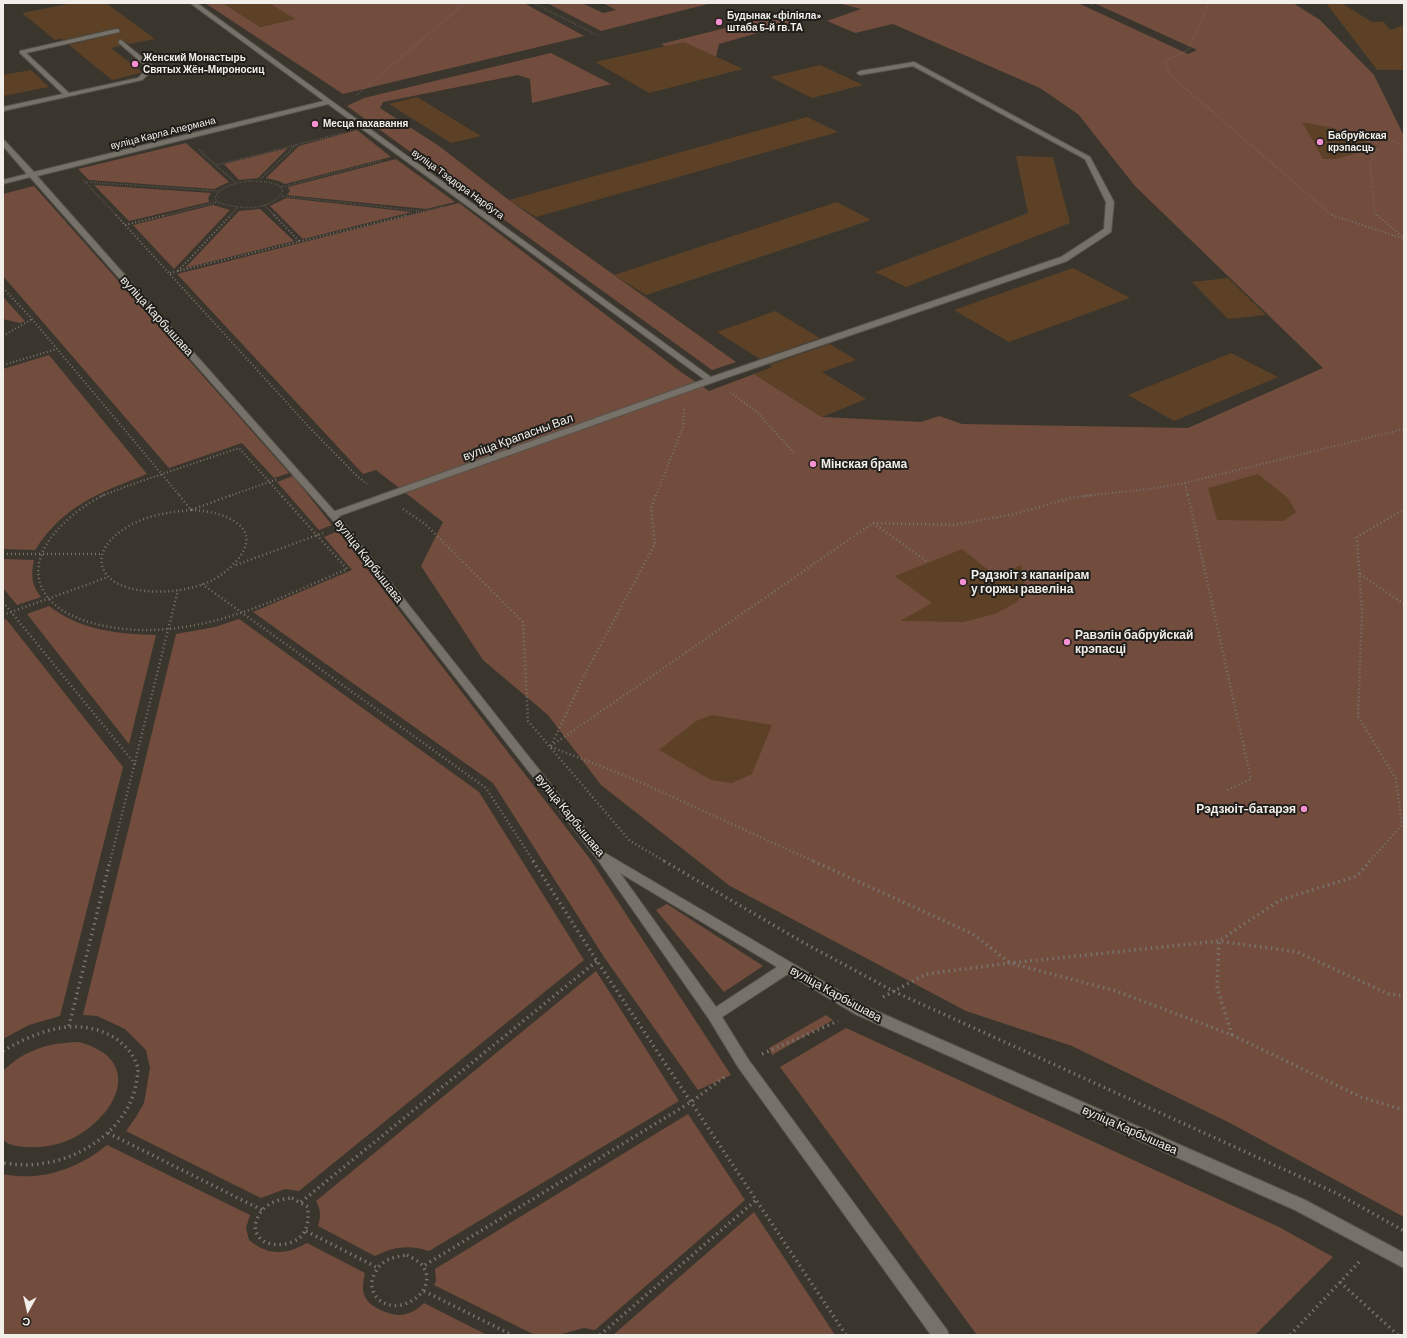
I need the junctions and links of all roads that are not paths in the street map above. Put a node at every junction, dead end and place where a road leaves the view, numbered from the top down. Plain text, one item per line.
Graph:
1 (193, 3) edge
2 (117, 31) dead end
3 (121, 42) dead end
4 (860, 73) dead end
5 (68, 95) junction
6 (328, 102) junction
7 (3, 109) edge
8 (3, 142) edge
9 (32, 175) junction
10 (3, 182) edge
11 (711, 380) junction
12 (334, 515) junction
13 (601, 856) junction
14 (788, 967) junction
15 (714, 1015) junction
16 (1404, 1261) edge
17 (941, 1335) edge

1 - 6 street, вуліца Тэадора Нарбута
2 - 5 street
3 - 5 street
4 - 11 street, вуліца Крапасны Вал
5 - 7 street
6 - 9 street, вуліца Карла Апермана
6 - 11 street, вуліца Тэадора Нарбута
8 - 9 street, вуліца Карбышава
9 - 10 street, вуліца Карла Апермана
9 - 12 street, вуліца Карбышава
11 - 12 street, вуліца Крапасны Вал
12 - 13 street, вуліца Карбышава
13 - 14 street, вуліца Карбышава
13 - 15 street
14 - 15 street
14 - 16 street, вуліца Карбышава
15 - 17 street

